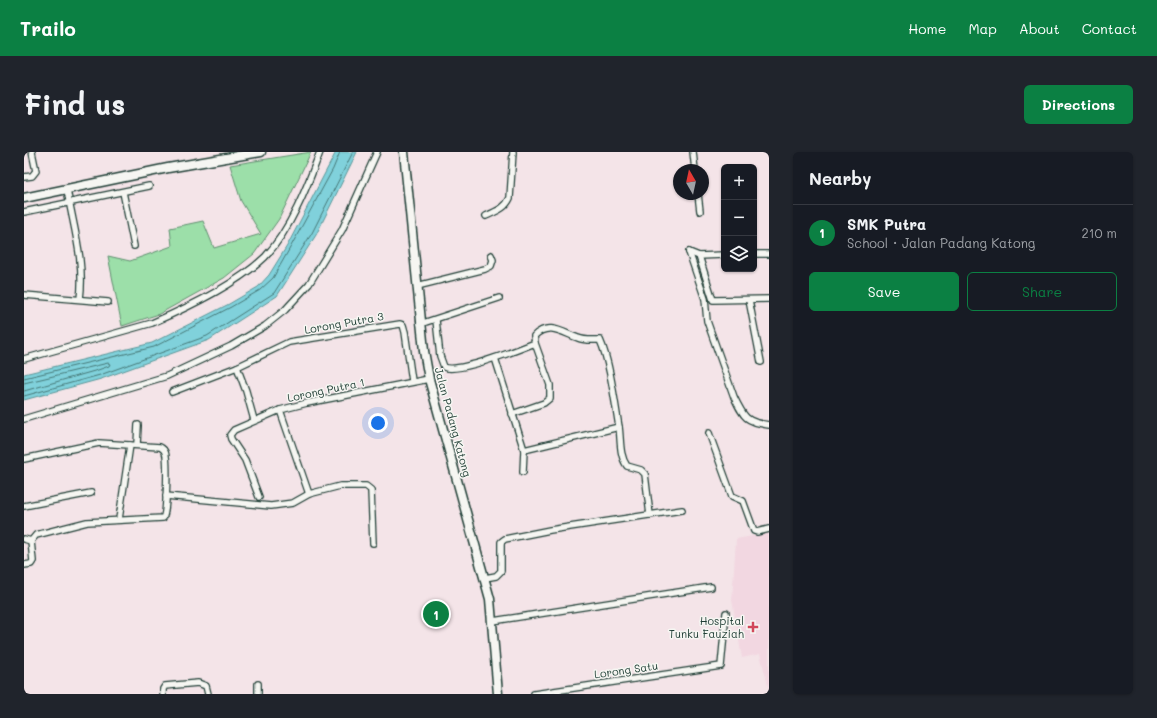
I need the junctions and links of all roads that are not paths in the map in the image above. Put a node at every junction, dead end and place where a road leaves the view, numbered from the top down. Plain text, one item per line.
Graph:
1 (32, 152) edge
2 (261, 152) edge
3 (320, 152) edge
4 (377, 152) edge
5 (404, 152) edge
6 (512, 152) edge
7 (693, 152) edge
8 (694, 164) edge
9 (24, 178) edge
10 (149, 186) dead end
11 (67, 189) junction
12 (123, 192) junction
13 (24, 198) edge
14 (699, 200) edge
15 (69, 202) junction
16 (700, 211) dead end
17 (24, 212) edge
18 (486, 216) dead end
19 (134, 246) dead end
20 (491, 254) dead end
21 (757, 254) edge
22 (769, 254) edge
23 (721, 255) edge
24 (699, 256) junction
25 (769, 257) edge
26 (418, 286) junction
27 (24, 295) edge
28 (499, 298) dead end
29 (80, 299) junction
30 (769, 299) edge
31 (749, 300) junction
32 (108, 302) dead end
33 (436, 320) junction
34 (420, 324) junction
35 (535, 343) junction
36 (495, 358) junction
37 (24, 359) edge
38 (761, 362) dead end
39 (237, 367) junction
40 (429, 379) junction
41 (412, 381) junction
42 (172, 392) dead end
43 (280, 410) junction
44 (512, 414) junction
45 (24, 418) edge
46 (254, 420) junction
47 (769, 424) edge
48 (138, 425) dead end
49 (619, 427) junction
50 (709, 433) dead end
51 (130, 445) junction
52 (137, 445) junction
53 (524, 450) junction
54 (24, 459) edge
55 (523, 472) dead end
56 (91, 493) dead end
57 (309, 494) junction
58 (166, 496) junction
59 (259, 497) dead end
60 (24, 506) edge
61 (682, 510) dead end
62 (650, 515) junction
63 (119, 519) junction
64 (769, 529) edge
65 (24, 539) edge
66 (373, 543) dead end
67 (31, 544) junction
68 (24, 565) edge
69 (485, 578) junction
70 (711, 587) dead end
71 (726, 613) dead end
72 (493, 621) junction
73 (258, 684) dead end
74 (163, 694) edge
75 (208, 694) edge
76 (258, 694) edge
77 (498, 694) edge
78 (534, 694) edge

1 - 9 street
2 - 11 street
3 - 37 street
4 - 45 street
5 - 26 street, Jalan Padang Katong
6 - 18 street
7 - 8 street
10 - 12 street
11 - 13 street
11 - 15 street
12 - 15 street
12 - 19 street
14 - 16 street
15 - 17 street
15 - 29 street
20 - 26 street
21 - 22 street
22 - 25 street
23 - 24 street
24 - 31 street
24 - 47 street
26 - 34 street, Jalan Padang Katong
27 - 29 street
28 - 33 street
29 - 32 street
30 - 31 street
31 - 38 street
33 - 34 street
33 - 36 street
34 - 40 street, Jalan Padang Katong
35 - 36 street
35 - 44 street
35 - 49 street
36 - 44 street
39 - 41 street, Lorong Putra 3
39 - 42 street, Lorong Putra 3
39 - 46 street
40 - 41 street, Lorong Putra 1
40 - 69 street, Jalan Padang Katong
41 - 43 street, Lorong Putra 1
43 - 46 street, Lorong Putra 1
43 - 57 street
44 - 53 street
46 - 59 street, Lorong Putra 1
48 - 52 street
49 - 53 street
49 - 62 street
50 - 64 street
51 - 52 street
51 - 54 street
51 - 63 street
52 - 58 street
53 - 55 street
56 - 60 street
57 - 58 street
57 - 66 street
58 - 63 street
61 - 62 street
62 - 69 street
63 - 67 street
65 - 67 street
67 - 68 street
69 - 72 street, Jalan Padang Katong
70 - 72 street
71 - 78 street, Lorong Satu
72 - 77 street, Jalan Padang Katong
73 - 76 street
74 - 75 street

